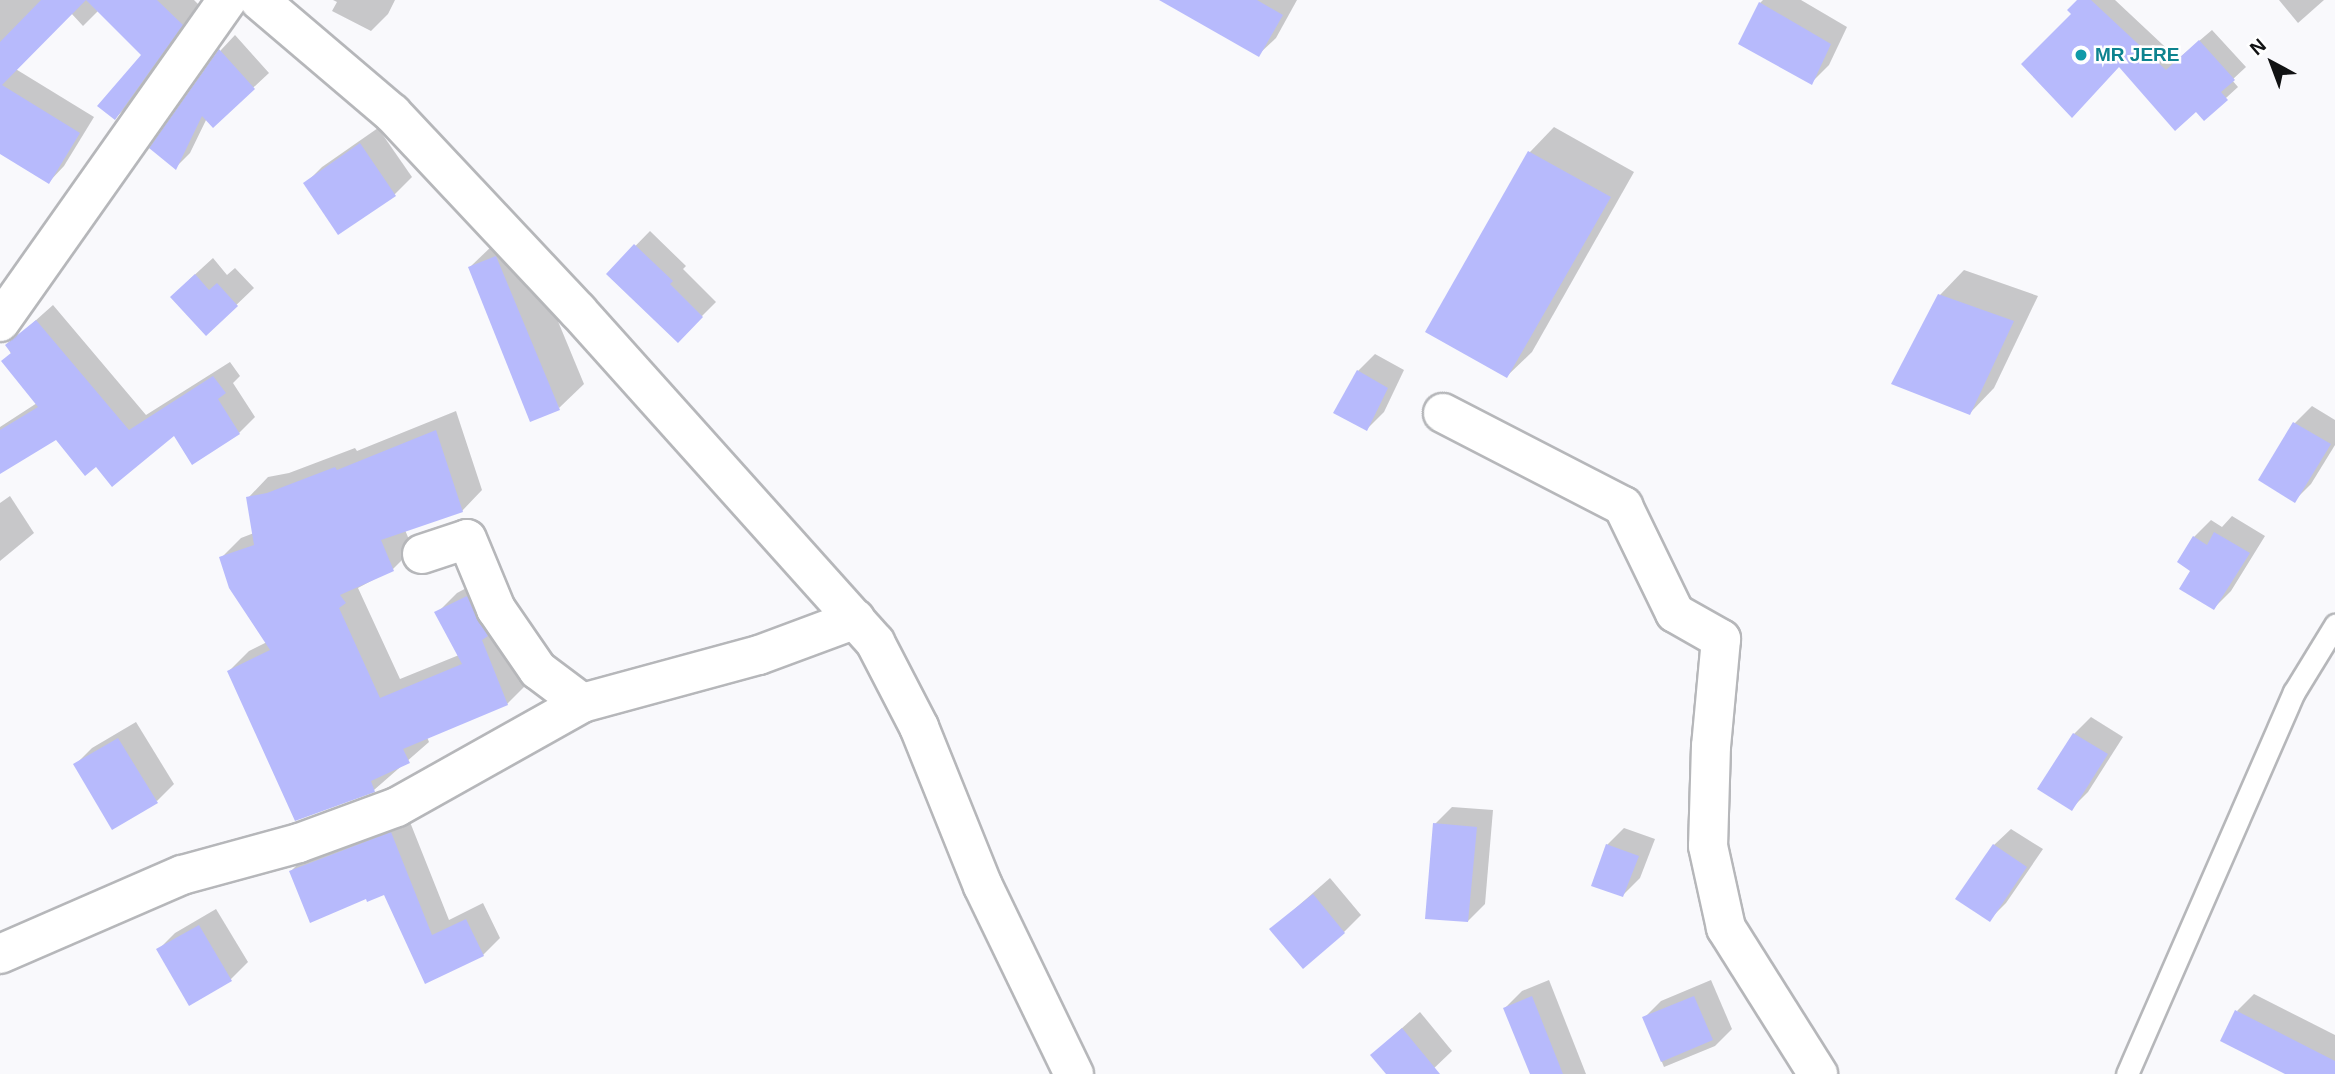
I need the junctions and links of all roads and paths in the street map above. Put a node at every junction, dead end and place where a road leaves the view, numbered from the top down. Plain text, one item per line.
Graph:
1 (227, 0) edge
2 (259, 0) edge
3 (0, 322) edge
4 (1443, 413) dead end
5 (422, 554) dead end
6 (856, 620) junction
7 (2335, 625) edge
8 (582, 703) junction
9 (0, 954) edge
10 (1074, 1074) edge
11 (1818, 1074) edge
12 (2127, 1074) edge

1 - 3 street
2 - 6 street
4 - 11 street
5 - 8 street
6 - 8 street
6 - 10 street
7 - 12 lane
8 - 9 street

